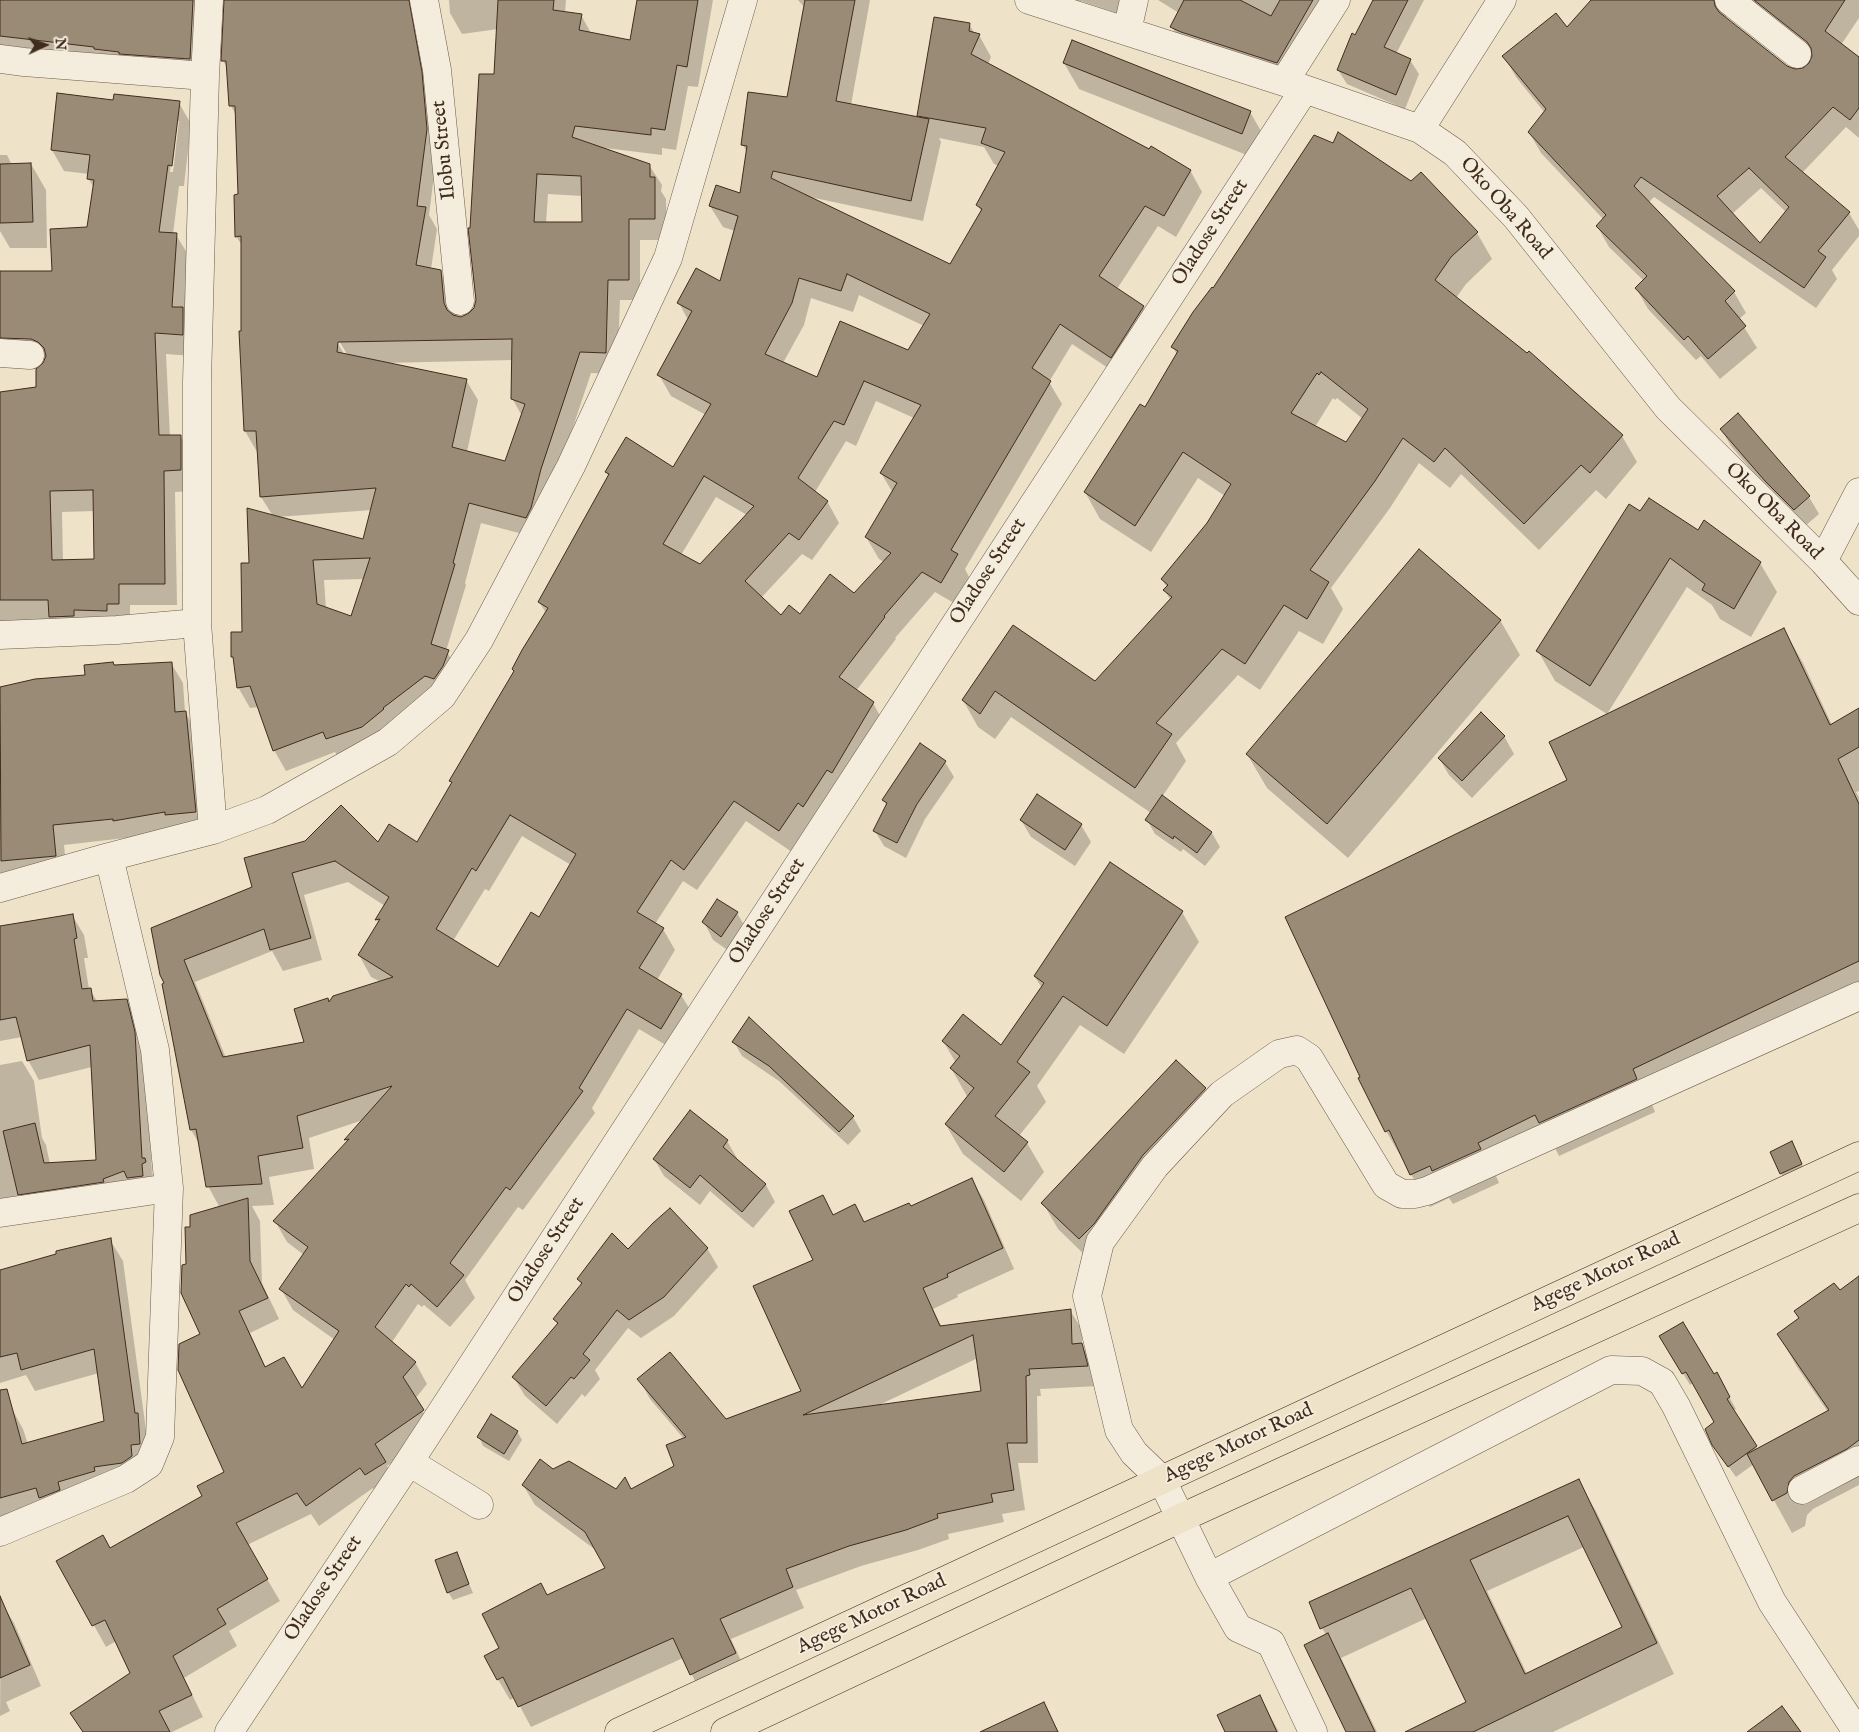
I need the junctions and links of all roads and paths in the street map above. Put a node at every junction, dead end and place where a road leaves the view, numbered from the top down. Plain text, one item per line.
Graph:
1 (209, 0) edge
2 (424, 0) edge
3 (742, 0) edge
4 (1029, 0) edge
5 (1134, 0) edge
6 (1336, 0) edge
7 (1502, 0) edge
8 (1729, 0) edge
9 (1127, 31) junction
10 (1798, 54) dead end
11 (0, 58) edge
12 (205, 76) junction
13 (1294, 86) junction
14 (1420, 129) junction
15 (460, 301) dead end
16 (0, 353) edge
17 (30, 355) dead end
18 (1859, 492) edge
19 (1823, 560) junction
20 (1859, 602) edge
21 (197, 623) junction
22 (0, 635) edge
23 (214, 830) junction
24 (109, 856) junction
25 (0, 888) edge
26 (1859, 996) edge
27 (1859, 1156) edge
28 (169, 1188) junction
29 (1859, 1208) edge
30 (0, 1214) edge
31 (1859, 1460) edge
32 (409, 1462) junction
33 (1162, 1480) junction
34 (1802, 1490) dead end
35 (479, 1505) dead end
36 (1181, 1518) junction
37 (0, 1532) edge
38 (1209, 1577) junction
39 (739, 1729) edge
40 (230, 1732) edge
41 (619, 1732) edge
42 (1313, 1732) edge
43 (1857, 1732) edge

1 - 12 street
2 - 15 street, Ilobu Street
3 - 23 street
4 - 9 street, Oko Oba Road
5 - 9 street
6 - 13 street, Oladose Street
7 - 14 street
8 - 10 street
9 - 13 street, Oko Oba Road
11 - 12 street
12 - 21 street
13 - 14 street, Oko Oba Road
13 - 32 street, Oladose Street
14 - 19 street, Oko Oba Road
16 - 17 street
18 - 19 street
19 - 20 street, Oko Oba Road
21 - 22 street
21 - 23 street
23 - 24 street
24 - 25 street
24 - 28 street
26 - 33 street
27 - 33 main road, Agege Motor Road
28 - 30 street
28 - 37 street
29 - 36 main road
31 - 34 street
32 - 35 street
32 - 40 street, Oladose Street
33 - 36 street
33 - 41 main road, Agege Motor Road
36 - 38 street
36 - 39 main road
38 - 42 street
38 - 43 street

